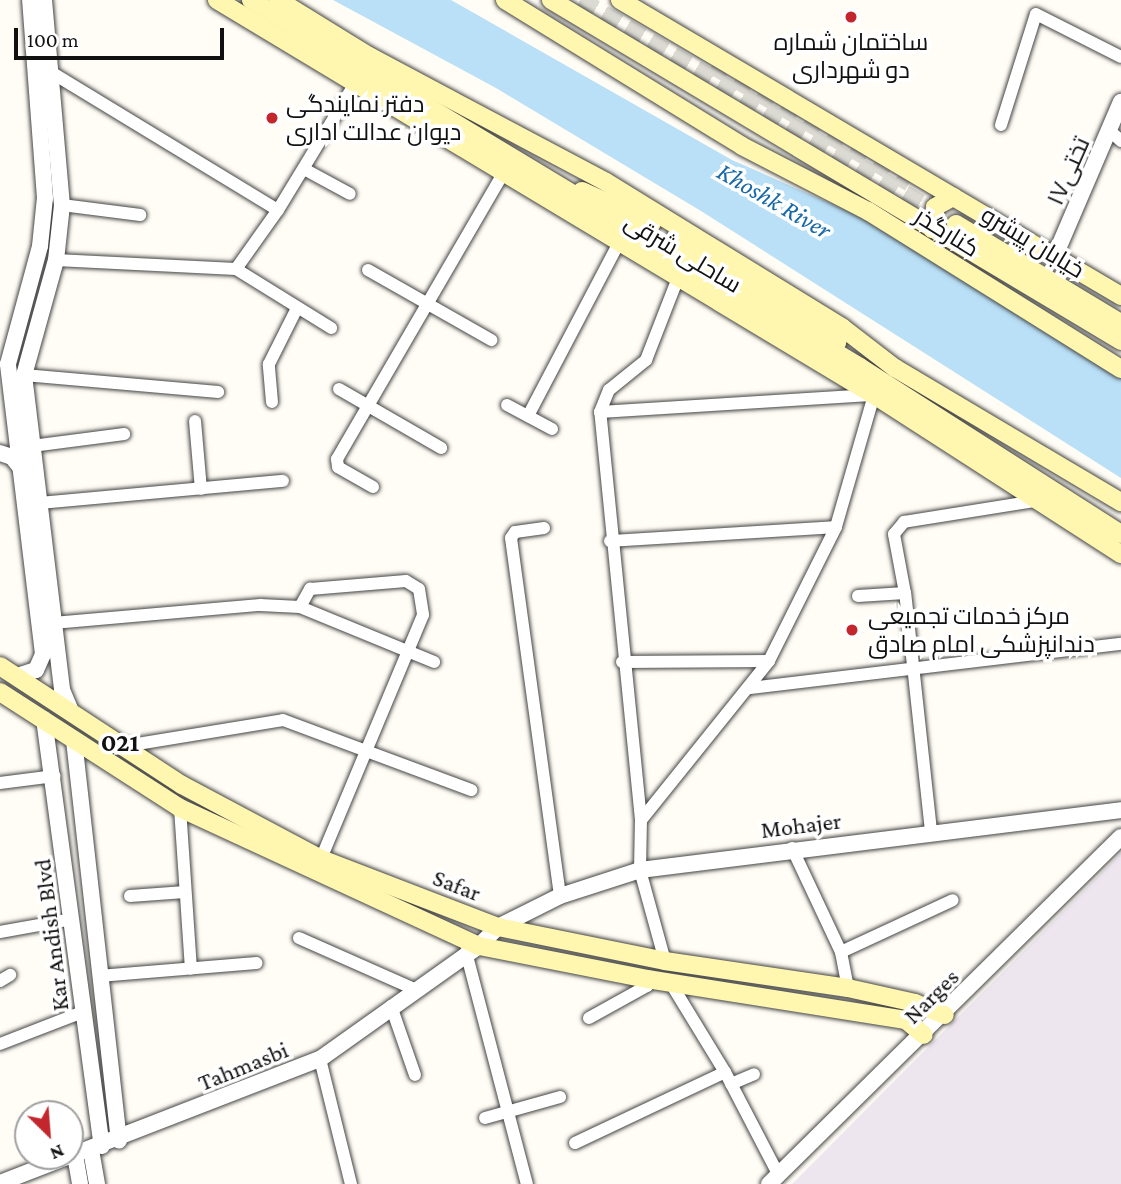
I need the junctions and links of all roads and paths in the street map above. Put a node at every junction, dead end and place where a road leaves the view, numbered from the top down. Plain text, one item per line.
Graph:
1 (30, 0) edge
2 (44, 0) edge
3 (217, 0) edge
4 (251, 0) edge
5 (278, 0) edge
6 (506, 0) edge
7 (526, 0) edge
8 (551, 0) edge
9 (620, 0) edge
10 (1121, 57) edge
11 (54, 74) junction
12 (354, 85) junction
13 (1121, 102) edge
14 (1001, 125) dead end
15 (1116, 136) edge
16 (742, 146) junction
17 (303, 169) junction
18 (503, 174) junction
19 (543, 179) junction
20 (931, 184) junction
21 (350, 194) dead end
22 (953, 197) junction
23 (62, 205) junction
24 (278, 210) junction
25 (139, 215) dead end
26 (913, 217) junction
27 (932, 229) junction
28 (619, 243) junction
29 (1054, 258) junction
30 (56, 260) junction
31 (236, 270) junction
32 (368, 270) dead end
33 (678, 278) junction
34 (1121, 296) edge
35 (428, 304) junction
36 (1121, 309) edge
37 (296, 310) junction
38 (1121, 323) edge
39 (331, 328) dead end
40 (491, 340) dead end
41 (1121, 341) edge
42 (3, 366) edge
43 (895, 368) junction
44 (1121, 369) edge
45 (24, 375) junction
46 (339, 389) dead end
47 (218, 392) dead end
48 (874, 395) junction
49 (272, 401) dead end
50 (507, 405) dead end
51 (368, 406) junction
52 (600, 412) junction
53 (528, 416) junction
54 (195, 421) dead end
55 (552, 429) dead end
56 (124, 434) dead end
57 (32, 446) junction
58 (441, 448) dead end
59 (0, 453) edge
60 (21, 468) junction
61 (282, 481) dead end
62 (373, 487) dead end
63 (201, 489) junction
64 (1042, 500) junction
65 (1121, 502) edge
66 (40, 503) junction
67 (836, 527) junction
68 (544, 528) dead end
69 (1121, 534) edge
70 (610, 541) junction
71 (1121, 554) edge
72 (905, 593) junction
73 (858, 596) dead end
74 (300, 607) junction
75 (53, 623) junction
76 (1121, 644) edge
77 (411, 653) junction
78 (769, 661) junction
79 (434, 662) dead end
80 (622, 662) junction
81 (0, 666) edge
82 (914, 670) junction
83 (17, 676) junction
84 (750, 688) junction
85 (0, 692) edge
86 (72, 713) junction
87 (44, 719) junction
88 (74, 740) junction
89 (119, 747) junction
90 (369, 751) junction
91 (55, 776) junction
92 (0, 783) edge
93 (471, 790) dead end
94 (180, 808) junction
95 (1121, 810) edge
96 (641, 820) junction
97 (931, 831) junction
98 (1121, 837) edge
99 (792, 848) junction
100 (321, 859) junction
101 (640, 870) junction
102 (185, 892) junction
103 (130, 896) dead end
104 (560, 896) junction
105 (953, 900) dead end
106 (72, 919) junction
107 (498, 926) junction
108 (0, 932) edge
109 (299, 938) dead end
110 (472, 949) junction
111 (841, 952) junction
112 (665, 961) junction
113 (256, 963) dead end
114 (191, 969) junction
115 (99, 976) junction
116 (647, 979) junction
117 (670, 982) junction
118 (848, 988) junction
119 (414, 989) junction
120 (915, 1003) junction
121 (391, 1006) junction
122 (83, 1012) junction
123 (945, 1015) junction
124 (589, 1018) dead end
125 (906, 1020) junction
126 (924, 1035) junction
127 (1, 1042) edge
128 (320, 1059) junction
129 (754, 1074) dead end
130 (415, 1075) dead end
131 (728, 1078) junction
132 (560, 1097) dead end
133 (508, 1111) junction
134 (485, 1118) dead end
135 (119, 1140) junction
136 (575, 1143) dead end
137 (97, 1148) junction
138 (84, 1152) edge
139 (27, 1170) edge
140 (1, 1178) edge
141 (773, 1179) edge
142 (97, 1184) edge
143 (351, 1184) edge
144 (527, 1184) edge

1 - 42 street
2 - 11 street
3 - 12 main road, ساحلی شرقی
4 - 19 main road, ساحلی شرقی
5 - 43 main road
6 - 16 main road
7 - 16 main road
8 - 26 main road
9 - 20 main road
10 - 14 street
11 - 23 street
11 - 24 street
12 - 17 street
12 - 18 main road, ساحلی شرقی
13 - 15 street, تختی۱۷
15 - 29 street, تختی۱۷
16 - 44 main road, کنارگذر
17 - 21 street
17 - 24 street
18 - 28 main road, ساحلی شرقی
18 - 35 street
19 - 43 main road
19 - 69 main road, ساحلی شرقی
20 - 22 main road
20 - 26 main road
22 - 27 main road
22 - 29 main road
23 - 25 street
23 - 30 street
24 - 31 street
26 - 27 main road
27 - 41 main road
28 - 33 main road, ساحلی شرقی
28 - 53 street
29 - 34 main road
30 - 31 street
30 - 45 street
31 - 37 street
32 - 35 street
33 - 48 main road, ساحلی شرقی
33 - 52 street
35 - 40 street
35 - 51 street
36 - 38 main road, خیابان پیشرو
37 - 39 street
37 - 49 street
42 - 60 street
43 - 65 main road
45 - 47 street
45 - 57 street
46 - 51 street
48 - 52 street
48 - 64 main road, ساحلی شرقی
48 - 67 street
50 - 53 street
51 - 58 street
51 - 62 street
52 - 70 street
53 - 55 street
54 - 63 street
56 - 57 street
57 - 66 street
59 - 60 street
60 - 83 street
61 - 63 street
63 - 66 street
64 - 71 main road, ساحلی شرقی
64 - 72 street
66 - 75 street
67 - 70 street
67 - 78 street
68 - 104 street
70 - 80 street
72 - 73 street
72 - 82 street
74 - 75 street
74 - 77 street
74 - 77 street
75 - 86 street
76 - 82 street
77 - 79 street
77 - 90 street
78 - 80 street
78 - 84 street
80 - 96 street
81 - 83 main road, Safar
82 - 84 street
82 - 97 street
83 - 86 main road, Safar
84 - 96 street
85 - 87 main road, Safar
86 - 89 main road, Safar
87 - 88 main road, Safar
87 - 91 street, Kar Andish Blvd
88 - 94 main road, Safar
88 - 115 street, Kar Andish Blvd
89 - 90 street
89 - 100 main road, Safar
90 - 93 street
90 - 100 street
91 - 92 street
91 - 106 street, Kar Andish Blvd
94 - 102 street
94 - 110 main road, Safar
95 - 97 street, Mohajer
96 - 101 street
97 - 99 street, Mohajer
98 - 123 street, Narges
99 - 101 street, Mohajer
99 - 111 street
100 - 107 main road, Safar
101 - 104 street, Mohajer
101 - 112 street
102 - 103 street
102 - 114 street
104 - 107 street, Mohajer
105 - 111 street
106 - 108 street
106 - 122 street, Kar Andish Blvd
107 - 110 street, Tahmasbi
107 - 112 main road, Safar
109 - 119 street
110 - 116 main road, Safar
110 - 119 street, Tahmasbi
110 - 133 street
111 - 118 street
112 - 118 main road, Safar
113 - 114 street
114 - 115 street
115 - 135 street, Kar Andish Blvd
116 - 117 main road, Safar
116 - 124 street
117 - 125 main road, Safar
117 - 131 street
118 - 120 main road, Safar
119 - 121 street, Tahmasbi
120 - 123 main road, Safar
120 - 125 main road
121 - 128 street, Tahmasbi
121 - 130 street
122 - 127 street
122 - 137 street, Kar Andish Blvd
123 - 126 street, Narges
125 - 126 main road
126 - 141 street, Narges
128 - 135 street, Tahmasbi
128 - 143 street
129 - 131 street
131 - 136 street
131 - 141 street
132 - 133 street
133 - 134 street
133 - 144 street
135 - 137 street, Tahmasbi
137 - 138 street, Tahmasbi
137 - 142 street, Kar Andish Blvd
139 - 140 street, Tahmasbi

